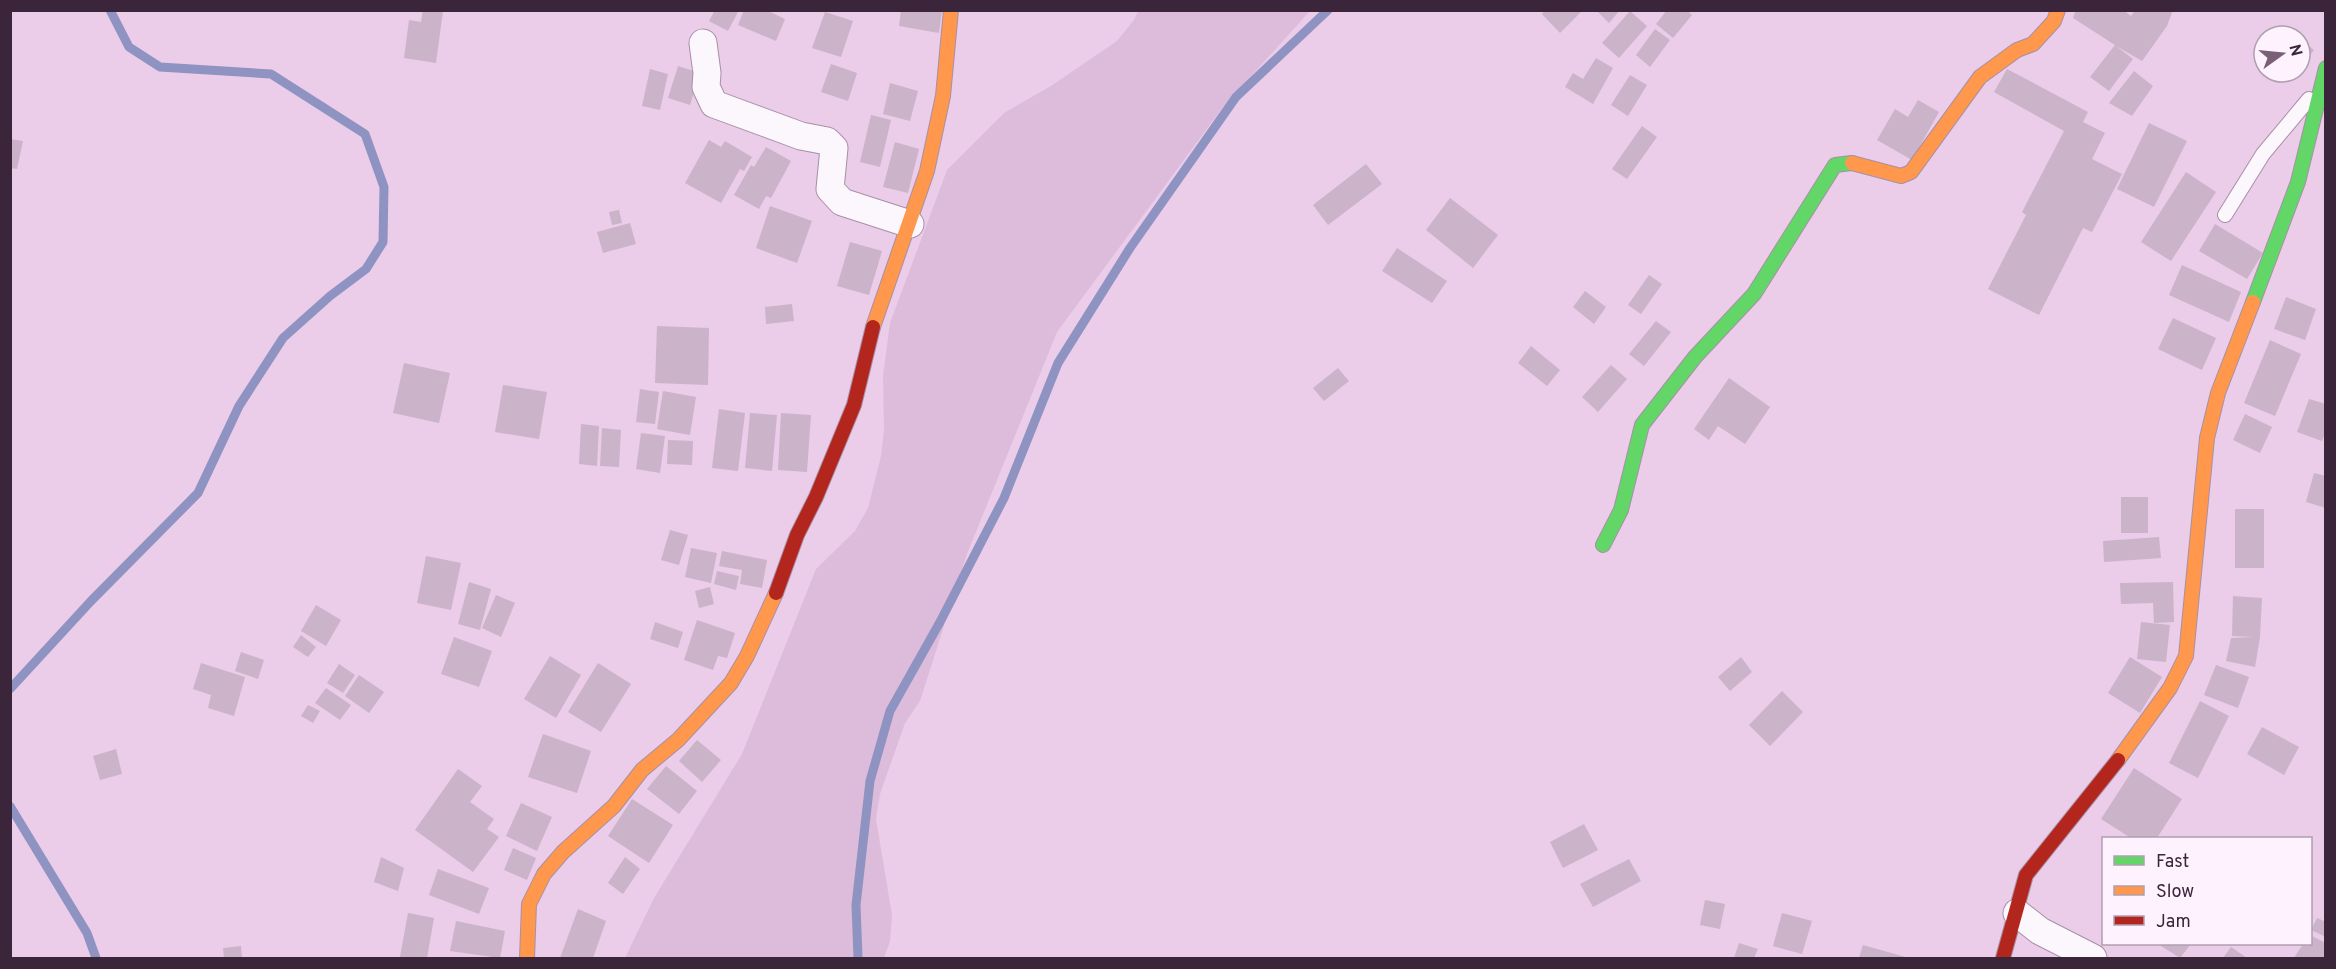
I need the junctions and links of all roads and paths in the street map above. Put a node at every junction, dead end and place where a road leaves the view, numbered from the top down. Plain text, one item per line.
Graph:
1 (951, 10) edge
2 (2058, 10) edge
3 (703, 43) dead end
4 (2325, 68) edge
5 (2320, 86) junction
6 (2224, 215) dead end
7 (910, 224) junction
8 (1603, 545) dead end
9 (2017, 913) junction
10 (527, 958) edge
11 (2002, 958) edge
12 (2094, 958) edge

1 - 7 street
2 - 8 street
3 - 7 street
4 - 5 street
5 - 6 lane
5 - 9 street
7 - 10 street
9 - 11 street
9 - 12 street

